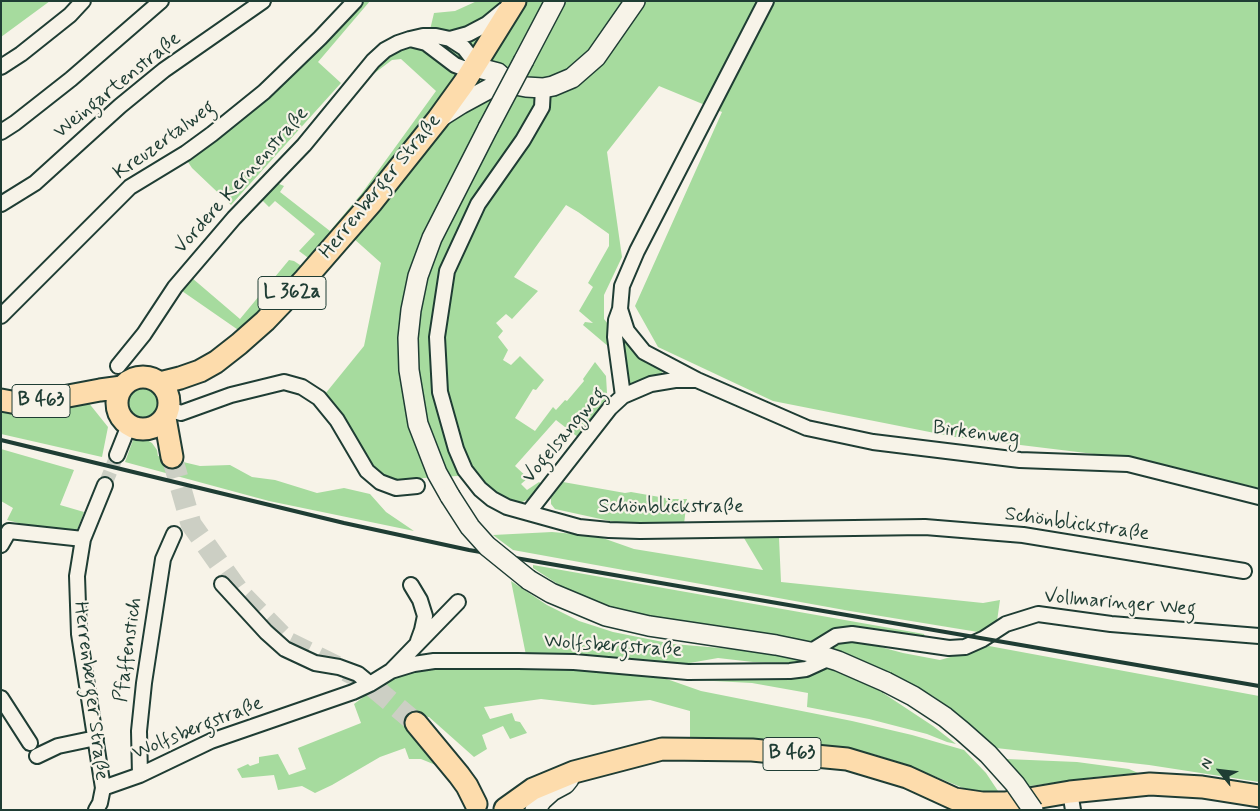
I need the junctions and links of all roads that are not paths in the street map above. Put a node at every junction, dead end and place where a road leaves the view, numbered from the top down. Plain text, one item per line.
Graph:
1 (83, 1) edge
2 (161, 1) edge
3 (263, 1) edge
4 (355, 1) edge
5 (514, 1) edge
6 (555, 1) edge
7 (636, 1) edge
8 (766, 1) edge
9 (410, 39) junction
10 (450, 39) junction
11 (1, 67) edge
12 (474, 67) junction
13 (503, 84) junction
14 (544, 88) junction
15 (438, 119) junction
16 (1, 132) edge
17 (1, 204) edge
18 (620, 309) junction
19 (1, 316) edge
20 (118, 366) dead end
21 (697, 380) junction
22 (120, 396) junction
23 (623, 396) junction
24 (1, 400) edge
25 (166, 403) junction
26 (136, 428) junction
27 (117, 454) tunnel mouth
28 (105, 486) tunnel mouth
29 (417, 486) dead end
30 (1259, 497) edge
31 (528, 513) junction
32 (174, 534) dead end
33 (84, 539) junction
34 (1, 545) edge
35 (1244, 571) dead end
36 (222, 584) dead end
37 (411, 585) dead end
38 (458, 602) dead end
39 (1259, 636) edge
40 (416, 644) junction
41 (808, 660) junction
42 (391, 671) junction
43 (370, 684) junction
44 (1, 698) edge
45 (416, 723) tunnel mouth
46 (96, 738) junction
47 (574, 772) junction
48 (140, 775) junction
49 (103, 788) junction
50 (1259, 796) edge
51 (1072, 801) edge
52 (472, 807) edge
53 (96, 810) edge
54 (505, 810) edge
55 (535, 810) edge
56 (1034, 810) edge

1 - 11 street
2 - 16 street
3 - 17 street, Weingartenstraße
4 - 19 street, Kreuzertalweg
5 - 10 street, Vordere Kernenstraße
5 - 12 main road, Herrenberger Straße / L 362a
6 - 41 main road, bridge
7 - 14 main road
8 - 18 street
9 - 10 street, Vordere Kernenstraße
9 - 12 street
9 - 20 street, Vordere Kernenstraße
10 - 12 street
12 - 13 main road
12 - 15 main road, Herrenberger Straße / L 362a
13 - 14 main road
13 - 15 main road
14 - 31 street, Schönblickstraße
15 - 25 main road, Herrenberger Straße / L 362a
18 - 21 street, Birkenweg
18 - 23 street
21 - 23 street, Vogelsangweg
21 - 30 street, Birkenweg
22 - 24 main road, B 463
22 - 25 main road
22 - 26 main road
23 - 31 street, Vogelsangweg
25 - 26 main road
25 - 26 main road
25 - 29 street
26 - 27 street
28 - 33 street, Herrenberger Straße
31 - 35 street, Schönblickstraße
32 - 48 street, Pfaffenstich
33 - 34 street
33 - 46 street, Herrenberger Straße
36 - 43 street
37 - 40 street, Wolfsbergstraße
38 - 40 street, Wolfsbergstraße
39 - 41 street, Vollmaringer Weg
40 - 42 street, Wolfsbergstraße
41 - 42 street, Wolfsbergstraße
41 - 56 main road, bridge
42 - 43 street, Wolfsbergstraße
43 - 48 street, Wolfsbergstraße
44 - 46 street
45 - 52 main road
46 - 49 street, Herrenberger Straße
47 - 51 main road, B 463
47 - 54 main road, B 463
47 - 55 main road
48 - 49 street, Wolfsbergstraße
49 - 53 street, Herrenberger Straße
50 - 51 main road, B 463
52 - 54 main road

